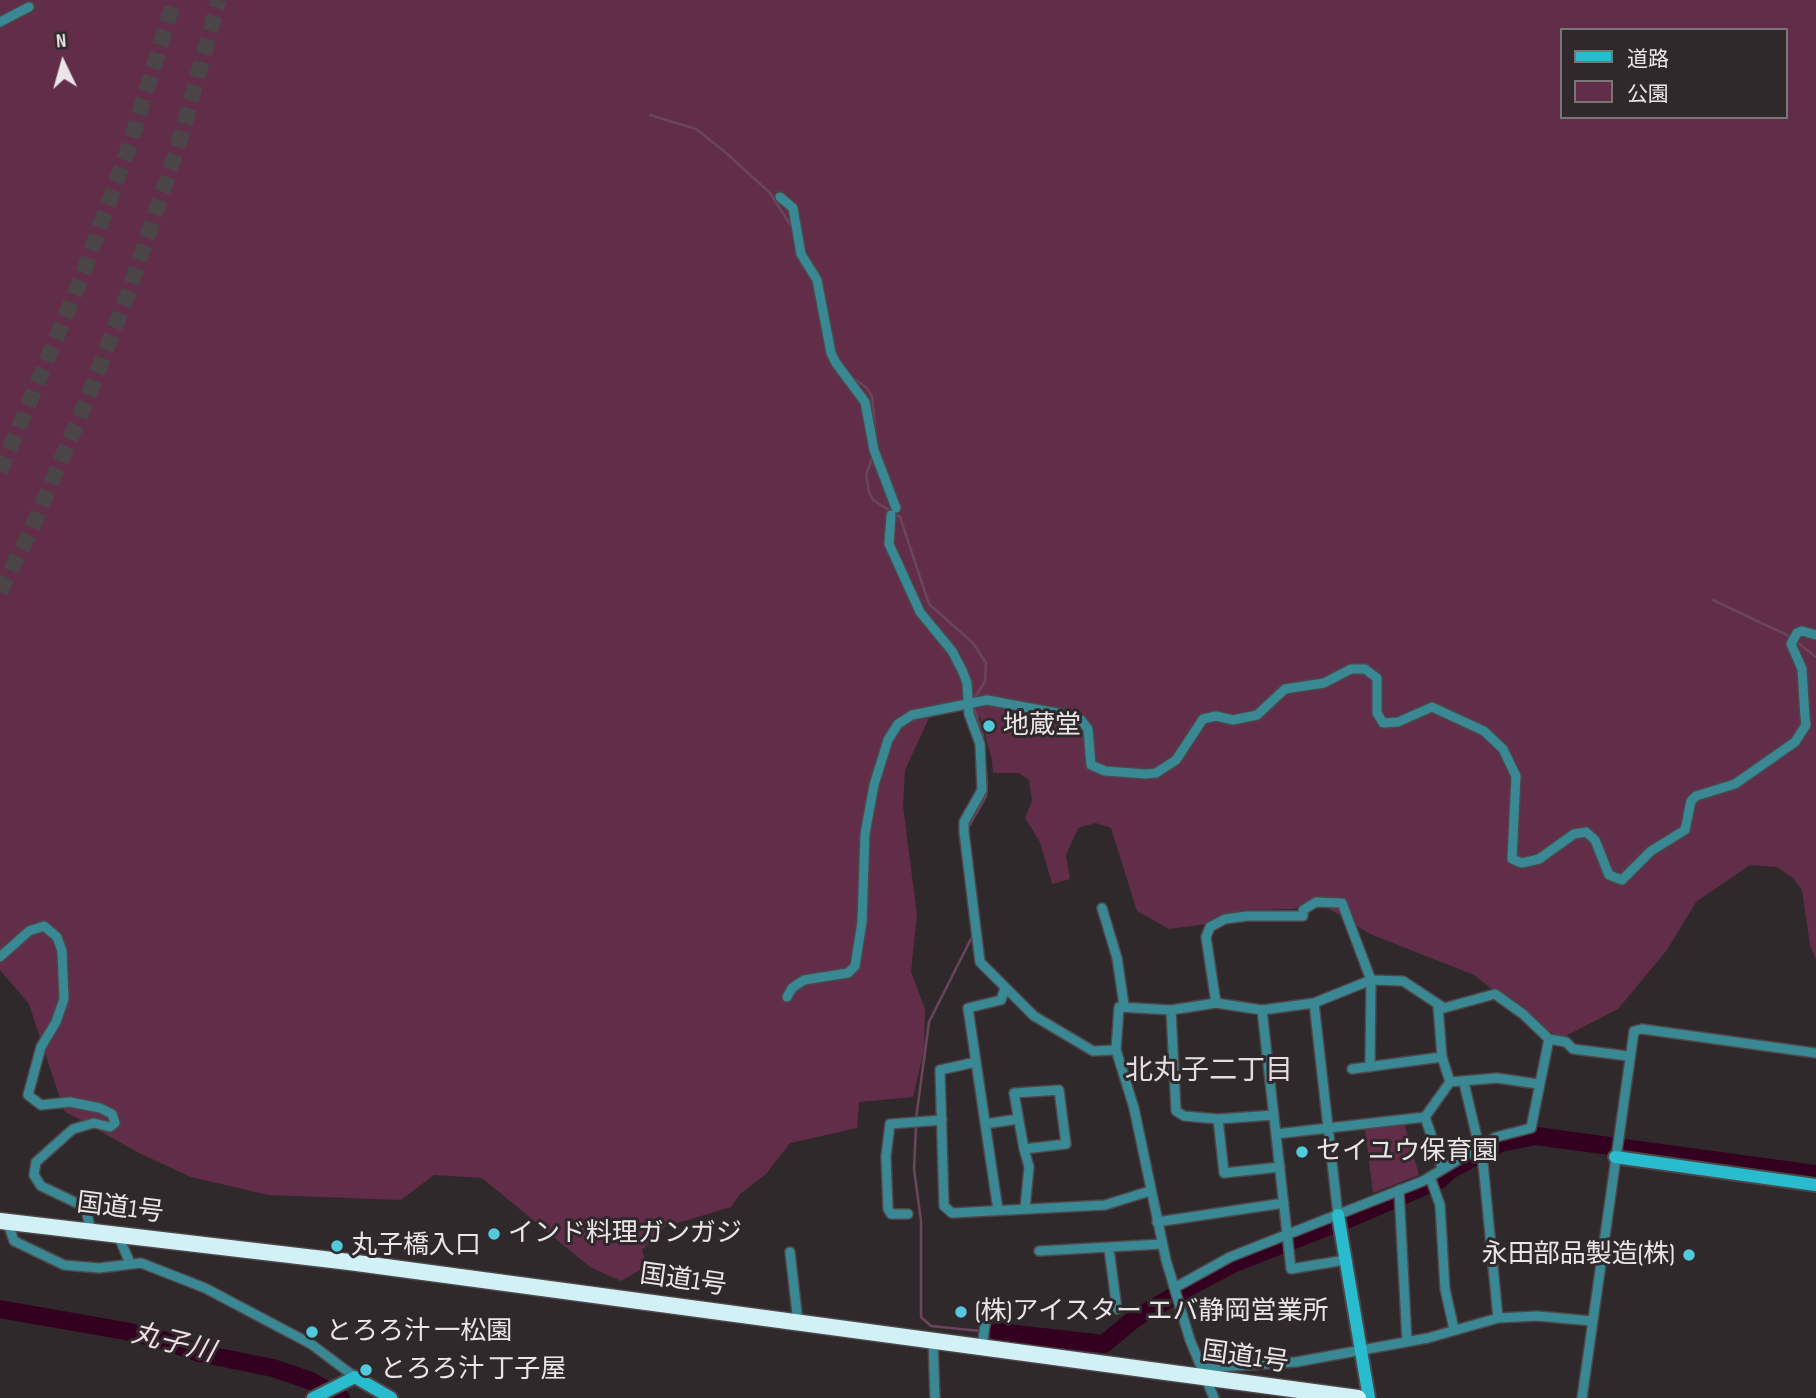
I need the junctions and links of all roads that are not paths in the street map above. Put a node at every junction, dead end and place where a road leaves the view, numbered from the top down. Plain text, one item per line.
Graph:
1 (29, 7) dead end
2 (0, 22) edge
3 (780, 197) dead end
4 (1816, 635) edge
5 (967, 704) junction
6 (1102, 908) dead end
7 (0, 957) edge
8 (1371, 980) junction
9 (1005, 988) junction
10 (787, 996) dead end
11 (1216, 1003) junction
12 (1314, 1003) junction
13 (1124, 1005) junction
14 (1438, 1006) junction
15 (1171, 1010) junction
16 (1262, 1010) junction
17 (1549, 1038) junction
18 (1116, 1050) junction
19 (1816, 1053) edge
20 (1628, 1056) junction
21 (1443, 1057) junction
22 (976, 1062) junction
23 (1370, 1067) junction
24 (1352, 1069) dead end
25 (1450, 1082) junction
26 (1464, 1083) junction
27 (1538, 1084) junction
28 (1273, 1115) junction
29 (1425, 1117) junction
30 (1018, 1119) junction
31 (1218, 1119) junction
32 (942, 1120) junction
33 (985, 1124) junction
34 (1328, 1129) junction
35 (1276, 1134) junction
36 (1479, 1147) junction
37 (1024, 1149) junction
38 (1616, 1149) junction
39 (1280, 1167) junction
40 (1442, 1167) junction
41 (1430, 1177) junction
42 (1816, 1185) edge
43 (1150, 1191) junction
44 (1399, 1191) junction
45 (1284, 1203) junction
46 (1025, 1208) junction
47 (998, 1210) junction
48 (908, 1214) dead end
49 (1338, 1215) junction
50 (3, 1221) edge
51 (1157, 1222) junction
52 (91, 1230) junction
53 (118, 1233) junction
54 (1288, 1240) junction
55 (1162, 1244) junction
56 (1109, 1249) junction
57 (1039, 1251) dead end
58 (790, 1252) dead end
59 (1345, 1260) junction
60 (130, 1263) junction
61 (1177, 1292) junction
62 (1117, 1309) dead end
63 (1498, 1318) junction
64 (1592, 1321) junction
65 (798, 1322) junction
66 (985, 1325) dead end
67 (1454, 1329) junction
68 (933, 1340) junction
69 (983, 1342) junction
70 (1407, 1342) junction
71 (1361, 1350) junction
72 (1204, 1373) junction
73 (355, 1377) junction
74 (313, 1398) edge
75 (391, 1398) edge
76 (935, 1398) edge
77 (1214, 1398) edge
78 (1358, 1398) edge
79 (1369, 1398) edge
80 (1582, 1398) edge

1 - 2 street
3 - 5 street
4 - 5 street
5 - 9 street
5 - 10 street
6 - 13 street
7 - 52 street
8 - 11 street
8 - 12 street
8 - 14 street
8 - 23 street
9 - 18 street
9 - 22 street
11 - 15 street
11 - 16 street
12 - 16 street
12 - 34 street
13 - 15 street
13 - 18 street
14 - 17 street
14 - 21 street
15 - 31 street
16 - 28 street
17 - 20 street
17 - 27 street
18 - 43 street
19 - 20 street
20 - 38 street
21 - 23 street
21 - 25 street
22 - 32 street
22 - 33 street
23 - 24 street
25 - 26 street
25 - 29 street
26 - 27 street
26 - 36 street
27 - 36 street
28 - 31 street
28 - 35 street
29 - 34 street
29 - 40 street
30 - 33 street
30 - 37 street
30 - 37 street
31 - 39 street
32 - 47 street
32 - 48 street
33 - 47 street
34 - 35 street
34 - 49 street
35 - 39 street
36 - 40 street
36 - 63 street
37 - 46 street
38 - 42 street
38 - 64 street
39 - 45 street
40 - 41 street
41 - 44 street
41 - 67 street
43 - 46 street
43 - 51 street
44 - 49 street
44 - 70 street
45 - 51 street
45 - 54 street
46 - 47 street
49 - 54 street
49 - 59 street
50 - 52 highway, 国道1号
50 - 60 street
51 - 55 street
52 - 53 highway, 国道1号
53 - 60 street
53 - 65 highway, 国道1号
54 - 59 street
54 - 61 street
55 - 56 street
55 - 61 street
56 - 57 street
56 - 62 street
58 - 65 street
59 - 71 street
60 - 73 street
61 - 72 street
63 - 64 street
63 - 67 street
64 - 80 street
65 - 68 highway, 国道1号
66 - 69 street
67 - 70 street
68 - 69 highway, 国道1号
68 - 76 street
69 - 72 highway, 国道1号
70 - 71 street
71 - 72 street
71 - 79 street
72 - 77 street
72 - 78 highway, 国道1号
73 - 74 street
73 - 75 street

